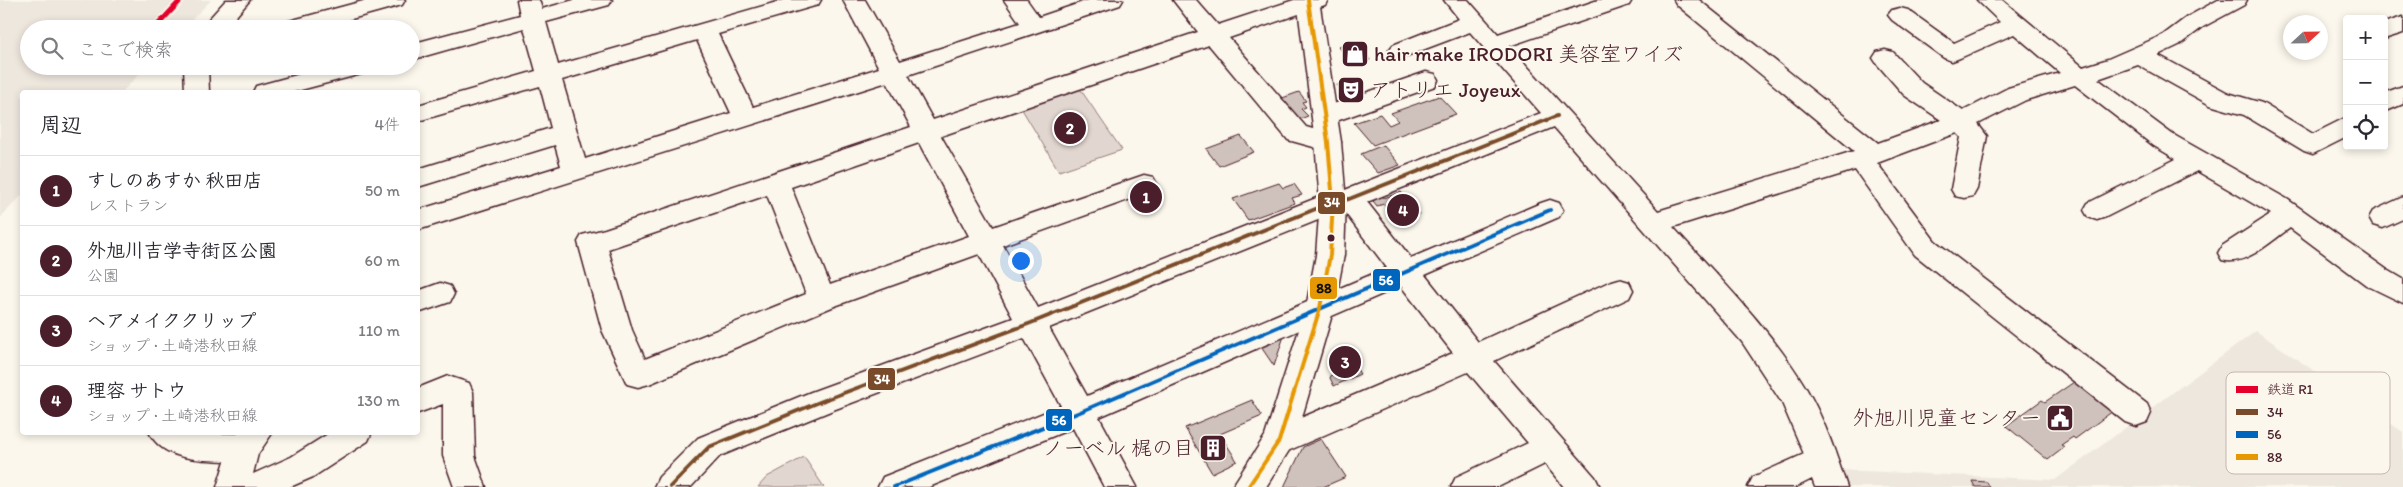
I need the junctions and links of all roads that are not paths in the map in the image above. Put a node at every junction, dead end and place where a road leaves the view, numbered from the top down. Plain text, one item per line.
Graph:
1 (239, 0) edge
2 (394, 0) edge
3 (601, 0) edge
4 (810, 0) edge
5 (854, 0) edge
6 (1016, 0) edge
7 (1112, 0) edge
8 (1184, 0) edge
9 (1455, 0) edge
10 (1622, 0) edge
11 (1685, 0) edge
12 (1988, 0) edge
13 (2236, 0) edge
14 (1311, 1) edge
15 (530, 9) edge
16 (1900, 15) dead end
17 (220, 20) edge
18 (320, 20) edge
19 (1474, 22) junction
20 (2017, 24) junction
21 (2403, 24) edge
22 (1034, 26) junction
23 (2388, 30) edge
24 (705, 31) junction
25 (1213, 35) junction
26 (1492, 44) junction
27 (420, 49) edge
28 (1401, 50) dead end
29 (2139, 54) junction
30 (1885, 58) dead end
31 (893, 71) junction
32 (196, 75) edge
33 (327, 75) edge
34 (549, 75) junction
35 (2080, 77) junction
36 (1426, 80) dead end
37 (197, 90) edge
38 (272, 90) edge
39 (2403, 94) edge
40 (2388, 102) edge
41 (420, 112) edge
42 (1558, 116) junction
43 (745, 117) junction
44 (1962, 122) junction
45 (2343, 128) edge
46 (1327, 129) junction
47 (927, 132) junction
48 (565, 133) junction
49 (1867, 156) junction
50 (2196, 160) junction
51 (575, 170) junction
52 (420, 177) edge
53 (776, 183) junction
54 (1144, 184) dead end
55 (1964, 189) dead end
56 (1341, 200) junction
57 (1550, 210) dead end
58 (2097, 210) dead end
59 (2290, 215) junction
60 (420, 219) edge
61 (1654, 222) junction
62 (986, 242) junction
63 (2232, 253) dead end
64 (1406, 271) junction
65 (1619, 290) dead end
66 (2403, 292) edge
67 (822, 299) junction
68 (1320, 308) junction
69 (1031, 323) junction
70 (1474, 357) junction
71 (420, 400) edge
72 (1080, 412) junction
73 (2136, 412) dead end
74 (169, 435) edge
75 (352, 435) edge
76 (251, 440) edge
77 (1279, 441) junction
78 (1550, 447) junction
79 (1827, 473) edge
80 (233, 487) edge
81 (257, 487) edge
82 (470, 487) edge
83 (670, 487) edge
84 (894, 487) edge
85 (1121, 487) edge
86 (1248, 487) edge
87 (1467, 487) edge
88 (1584, 487) edge
89 (1764, 487) edge

1 - 17 street
2 - 18 street
3 - 15 street
4 - 24 street
5 - 31 street
6 - 22 street
7 - 22 street
8 - 25 street
9 - 19 street
10 - 26 street
11 - 49 street
12 - 20 street
13 - 29 street
14 - 25 street
14 - 46 street
15 - 27 street
15 - 34 street
16 - 20 street
19 - 26 street
19 - 28 street
20 - 35 street
21 - 23 street
22 - 31 street
24 - 34 street
24 - 43 street
25 - 46 street
25 - 47 street
26 - 42 street
29 - 35 street
29 - 45 street
30 - 44 street
31 - 43 street
31 - 47 street
32 - 37 street
33 - 38 street
34 - 41 street
34 - 48 street
35 - 44 street
35 - 50 street
36 - 46 street
39 - 40 street
42 - 56 street
42 - 61 street
43 - 51 street
44 - 49 street
44 - 55 street
46 - 56 street
47 - 53 street
47 - 62 street
48 - 51 street
48 - 52 street
49 - 61 street
49 - 73 street
50 - 58 street
50 - 59 street
51 - 60 street
53 - 67 street
53 - 67 street
54 - 62 street
56 - 64 street
56 - 68 street
56 - 69 street
57 - 64 street
59 - 63 street
59 - 66 street
61 - 79 street
62 - 67 street
62 - 69 street
64 - 68 street
64 - 70 street
65 - 70 street
68 - 72 street
68 - 77 street
69 - 72 street
69 - 83 street
70 - 77 street
70 - 78 street
71 - 82 street
72 - 84 street
72 - 85 street
74 - 76 street
75 - 81 street
76 - 80 street
77 - 86 street
78 - 87 street
78 - 88 street
79 - 89 street

